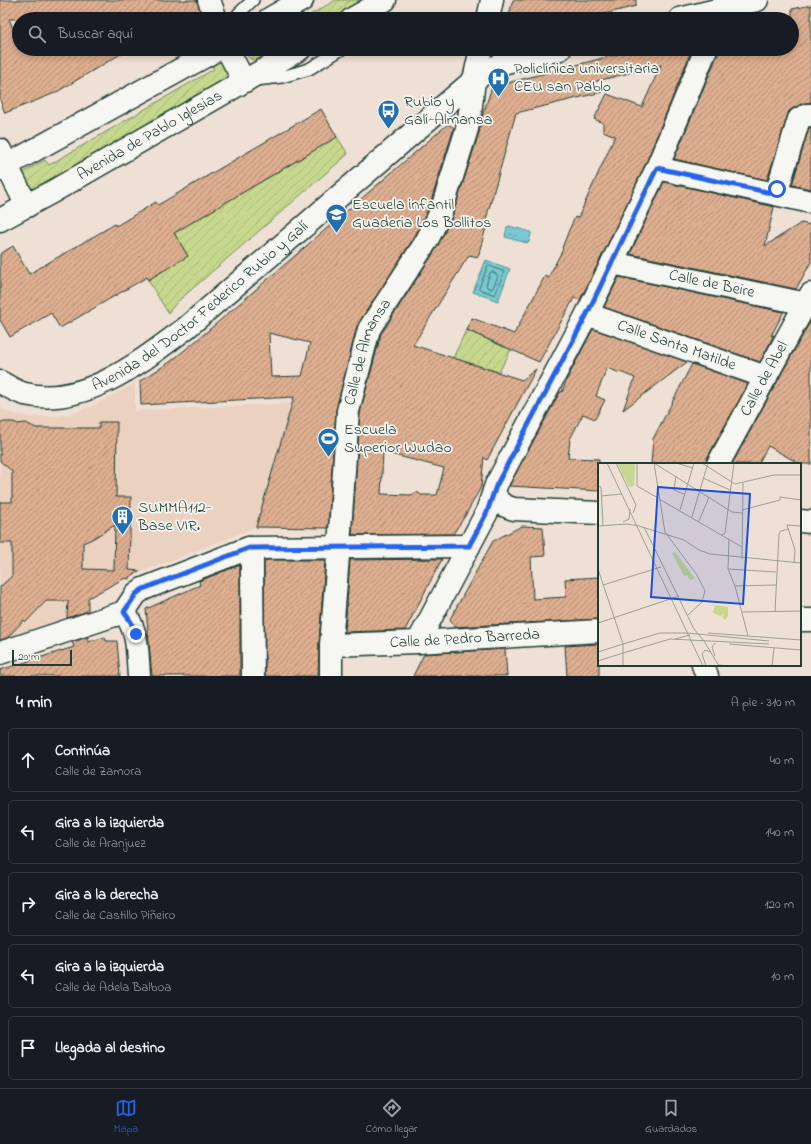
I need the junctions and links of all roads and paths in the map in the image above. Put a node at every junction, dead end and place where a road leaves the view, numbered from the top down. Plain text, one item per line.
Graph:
1 (209, 0) edge
2 (253, 0) edge
3 (302, 0) edge
4 (385, 0) edge
5 (492, 0) edge
6 (757, 0) edge
7 (729, 8) edge
8 (213, 12) edge
9 (240, 12) edge
10 (281, 12) edge
11 (364, 12) edge
12 (489, 12) edge
13 (711, 12) edge
14 (205, 56) edge
15 (231, 56) edge
16 (288, 56) edge
17 (330, 56) edge
18 (479, 56) edge
19 (531, 56) edge
20 (703, 56) edge
21 (474, 80) junction
22 (244, 81) junction
23 (811, 115) edge
24 (2, 162) edge
25 (657, 168) junction
26 (776, 194) junction
27 (811, 202) edge
28 (27, 206) junction
29 (0, 220) edge
30 (612, 263) junction
31 (809, 301) edge
32 (587, 314) junction
33 (766, 377) junction
34 (0, 382) edge
35 (719, 463) edge
36 (494, 491) junction
37 (598, 513) edge
38 (801, 521) edge
39 (811, 522) edge
40 (339, 546) junction
41 (469, 546) junction
42 (249, 548) junction
43 (124, 612) junction
44 (598, 631) edge
45 (418, 642) junction
46 (332, 645) junction
47 (0, 652) edge
48 (704, 666) edge
49 (139, 676) edge
50 (253, 676) edge
51 (331, 676) edge
52 (707, 676) edge

1 - 8 street
2 - 9 lane
3 - 10 street
4 - 11 street
5 - 12 street
6 - 7 street
7 - 13 street
14 - 24 street
15 - 22 street
16 - 22 street, Avenida de Pablo Iglesias
17 - 22 lane
18 - 21 street, Calle de Almansa
19 - 21 street, Avenida del Doctor Federico Rubio y Galí
20 - 25 street
21 - 34 street, Avenida del Doctor Federico Rubio y Galí
21 - 40 street, Calle de Almansa
22 - 28 street, Avenida de Pablo Iglesias
23 - 26 street
24 - 28 street
25 - 26 street
25 - 30 street
26 - 27 street
28 - 29 street, Avenida de Pablo Iglesias
30 - 31 street, Calle de Beire
30 - 32 street
31 - 33 street, Calle de Abel
32 - 33 street, Calle Santa Matilde
32 - 36 street
33 - 35 street, Calle de Abel
36 - 37 street
36 - 41 street
38 - 39 street
40 - 41 street
40 - 42 street
40 - 46 street, Calle de Almansa
41 - 45 street
42 - 43 street
42 - 50 street
43 - 47 street
43 - 49 street
44 - 45 street, Calle de Pedro Barreda
45 - 46 street, Calle de Pedro Barreda
46 - 51 street, Calle de Almansa
48 - 52 street

